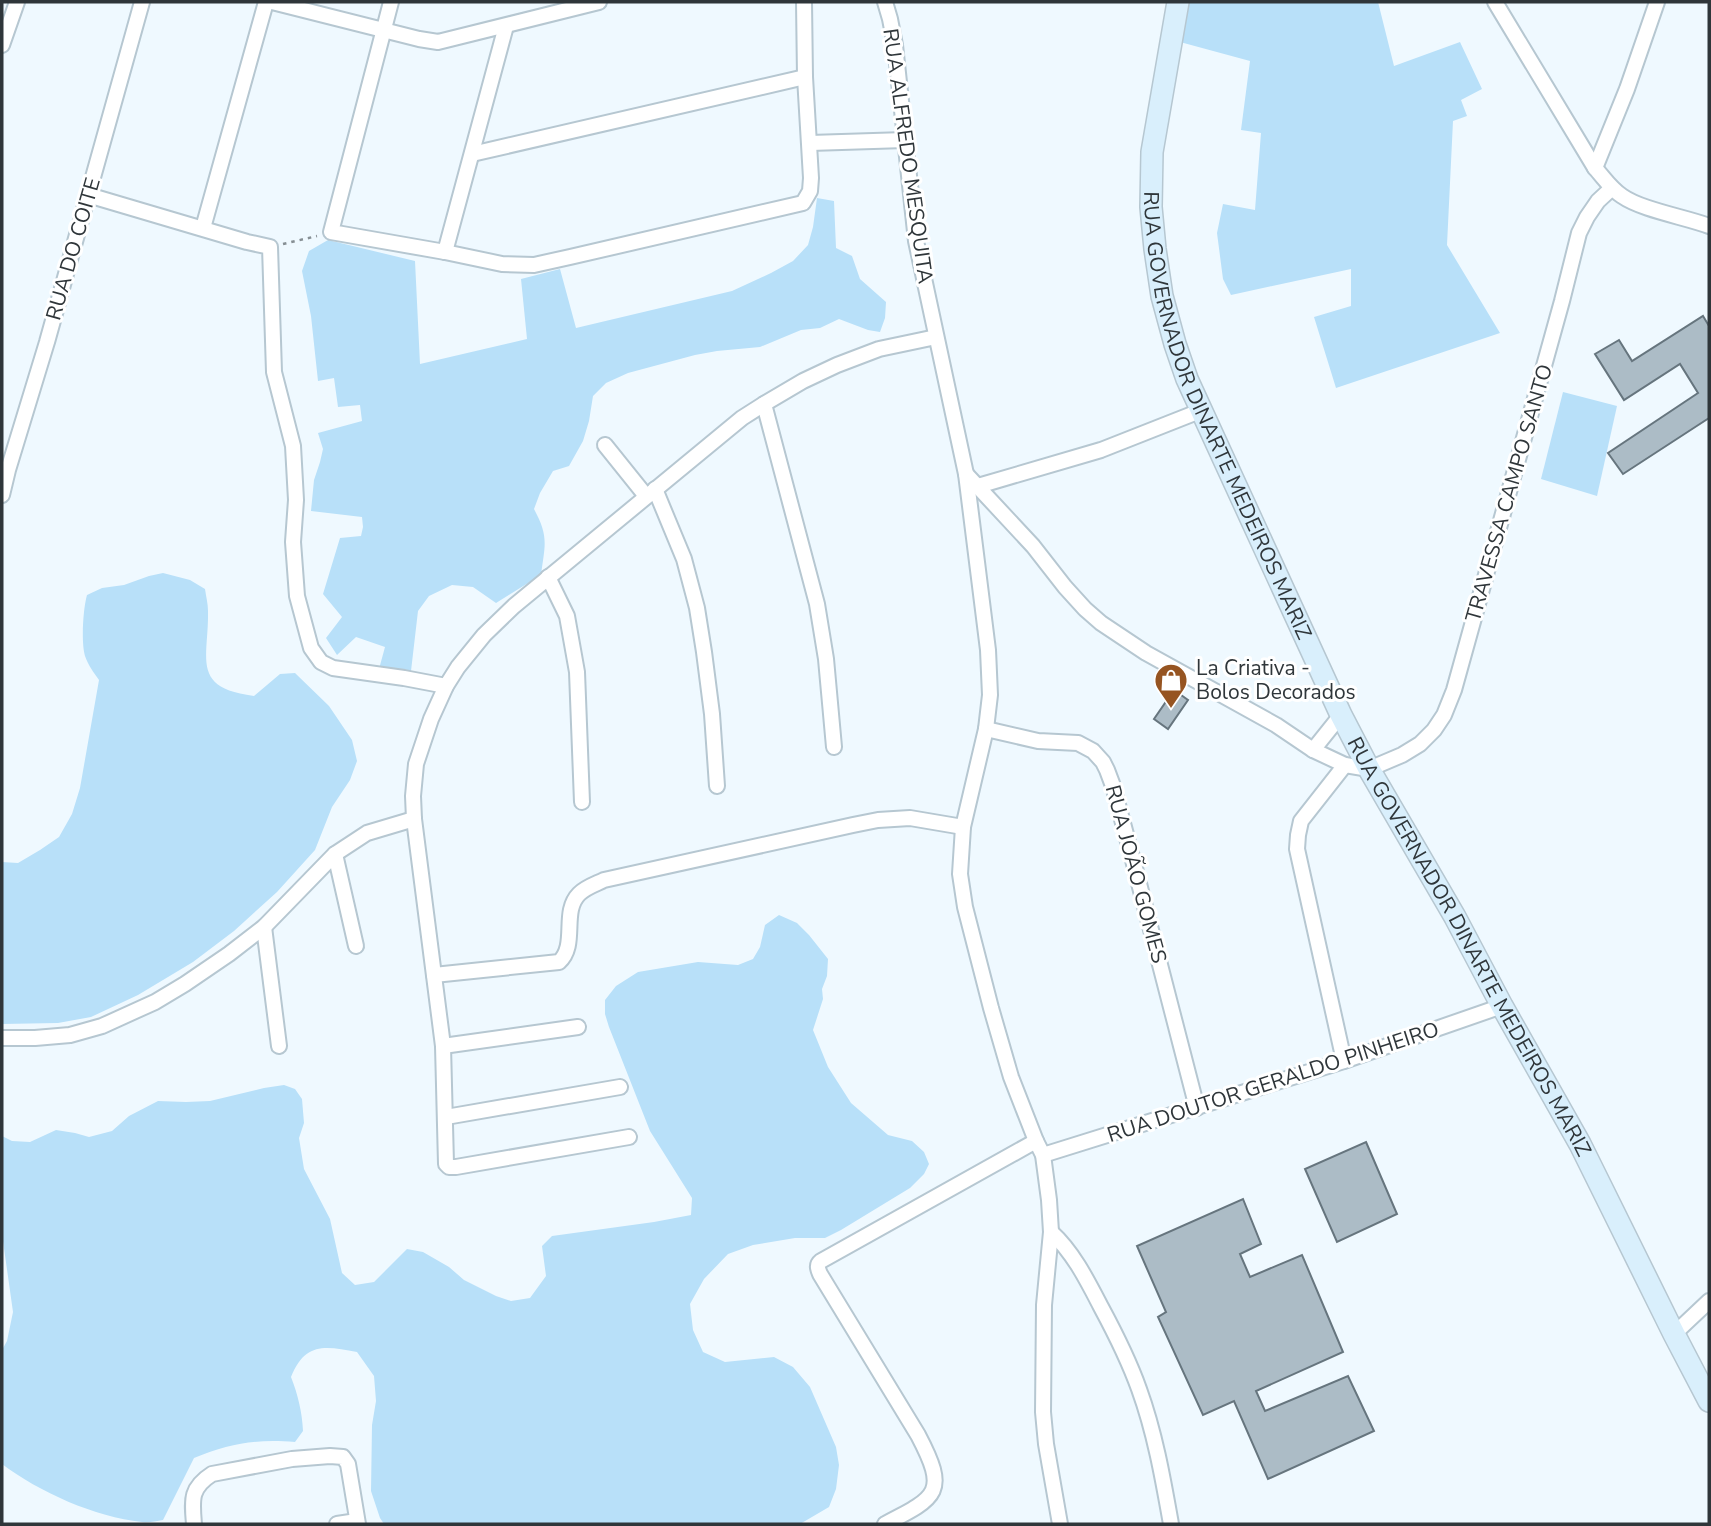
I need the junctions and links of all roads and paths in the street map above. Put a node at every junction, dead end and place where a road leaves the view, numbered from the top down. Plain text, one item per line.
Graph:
1 (17, 2) edge
2 (142, 2) edge
3 (266, 2) edge
4 (272, 2) edge
5 (391, 2) edge
6 (599, 2) edge
7 (804, 2) edge
8 (885, 2) edge
9 (1178, 2) edge
10 (1495, 2) edge
11 (1657, 2) edge
12 (506, 26) junction
13 (384, 29) junction
14 (3, 39) edge
15 (805, 77) junction
16 (905, 140) junction
17 (810, 143) junction
18 (472, 154) junction
19 (1595, 168) junction
20 (1612, 188) junction
21 (88, 194) junction
22 (1709, 226) edge
23 (203, 228) junction
24 (331, 232) junction
25 (270, 247) junction
26 (445, 252) junction
27 (936, 337) junction
28 (764, 404) junction
29 (1200, 411) junction
30 (605, 444) dead end
31 (5, 469) edge
32 (966, 474) junction
33 (978, 486) junction
34 (651, 493) junction
35 (2, 495) edge
36 (548, 577) junction
37 (446, 686) junction
38 (1341, 715) junction
39 (986, 729) junction
40 (834, 747) dead end
41 (1312, 750) junction
42 (1345, 765) junction
43 (1369, 769) junction
44 (717, 786) dead end
45 (582, 802) dead end
46 (414, 819) junction
47 (963, 827) junction
48 (335, 854) junction
49 (264, 927) junction
50 (356, 946) dead end
51 (434, 975) junction
52 (1502, 1006) junction
53 (578, 1027) dead end
54 (2, 1038) edge
55 (278, 1046) dead end
56 (443, 1046) junction
57 (1344, 1061) junction
58 (620, 1087) dead end
59 (1197, 1108) junction
60 (446, 1118) junction
61 (629, 1137) dead end
62 (1036, 1141) junction
63 (1043, 1155) junction
64 (1051, 1232) junction
65 (1709, 1301) edge
66 (1674, 1334) junction
67 (1709, 1401) edge
68 (358, 1523) edge
69 (194, 1524) edge
70 (337, 1524) edge
71 (885, 1524) edge
72 (1060, 1524) edge
73 (1171, 1524) edge

1 - 14 street
2 - 21 street, RUA DO COITE
3 - 23 street
4 - 13 street
5 - 13 street
6 - 12 street
7 - 15 street
8 - 16 street, RUA ALFREDO MESQUITA
9 - 29 main road, RUA GOVERNADOR DINARTE MEDEIROS MARIZ
10 - 19 street
11 - 19 street
12 - 13 street
12 - 18 street
13 - 24 street
15 - 17 street
15 - 18 street
16 - 17 street
16 - 27 street, RUA ALFREDO MESQUITA
17 - 26 street
18 - 26 street
19 - 20 street
20 - 22 street
20 - 43 street, TRAVESSA CAMPO SANTO
21 - 23 street
21 - 31 street, RUA DO COITE
23 - 25 street
24 - 25 path
24 - 26 street
25 - 37 street
27 - 28 street
27 - 32 street, RUA ALFREDO MESQUITA
28 - 34 street
28 - 40 street
29 - 33 street
29 - 38 main road, RUA GOVERNADOR DINARTE MEDEIROS MARIZ
30 - 34 street
31 - 35 street, RUA DO COITE
32 - 33 street
32 - 39 street, RUA ALFREDO MESQUITA
33 - 41 street
34 - 36 street
34 - 44 street
36 - 37 street
36 - 45 street
37 - 46 street
38 - 41 street
38 - 43 main road, RUA GOVERNADOR DINARTE MEDEIROS MARIZ
39 - 47 street, RUA ALFREDO MESQUITA
39 - 59 street, RUA JOÃO GOMES
41 - 42 street
42 - 43 street
42 - 57 street
43 - 52 main road, RUA GOVERNADOR DINARTE MEDEIROS MARIZ
46 - 48 street
46 - 51 street
47 - 51 street
47 - 62 street, RUA ALFREDO MESQUITA
48 - 49 street
48 - 50 street
49 - 54 street
49 - 55 street
51 - 56 street
52 - 57 street, RUA DOUTOR GERALDO PINHEIRO
52 - 66 main road, RUA GOVERNADOR DINARTE MEDEIROS MARIZ
53 - 56 street
56 - 60 street
57 - 59 street, RUA DOUTOR GERALDO PINHEIRO
58 - 60 street
59 - 63 street, RUA DOUTOR GERALDO PINHEIRO
60 - 61 street
62 - 63 street, RUA ALFREDO MESQUITA
62 - 71 street
63 - 64 street, RUA ALFREDO MESQUITA
64 - 72 street, RUA ALFREDO MESQUITA
64 - 73 street
65 - 66 street
66 - 67 main road, RUA GOVERNADOR DINARTE MEDEIROS MARIZ
68 - 69 street
68 - 70 street

